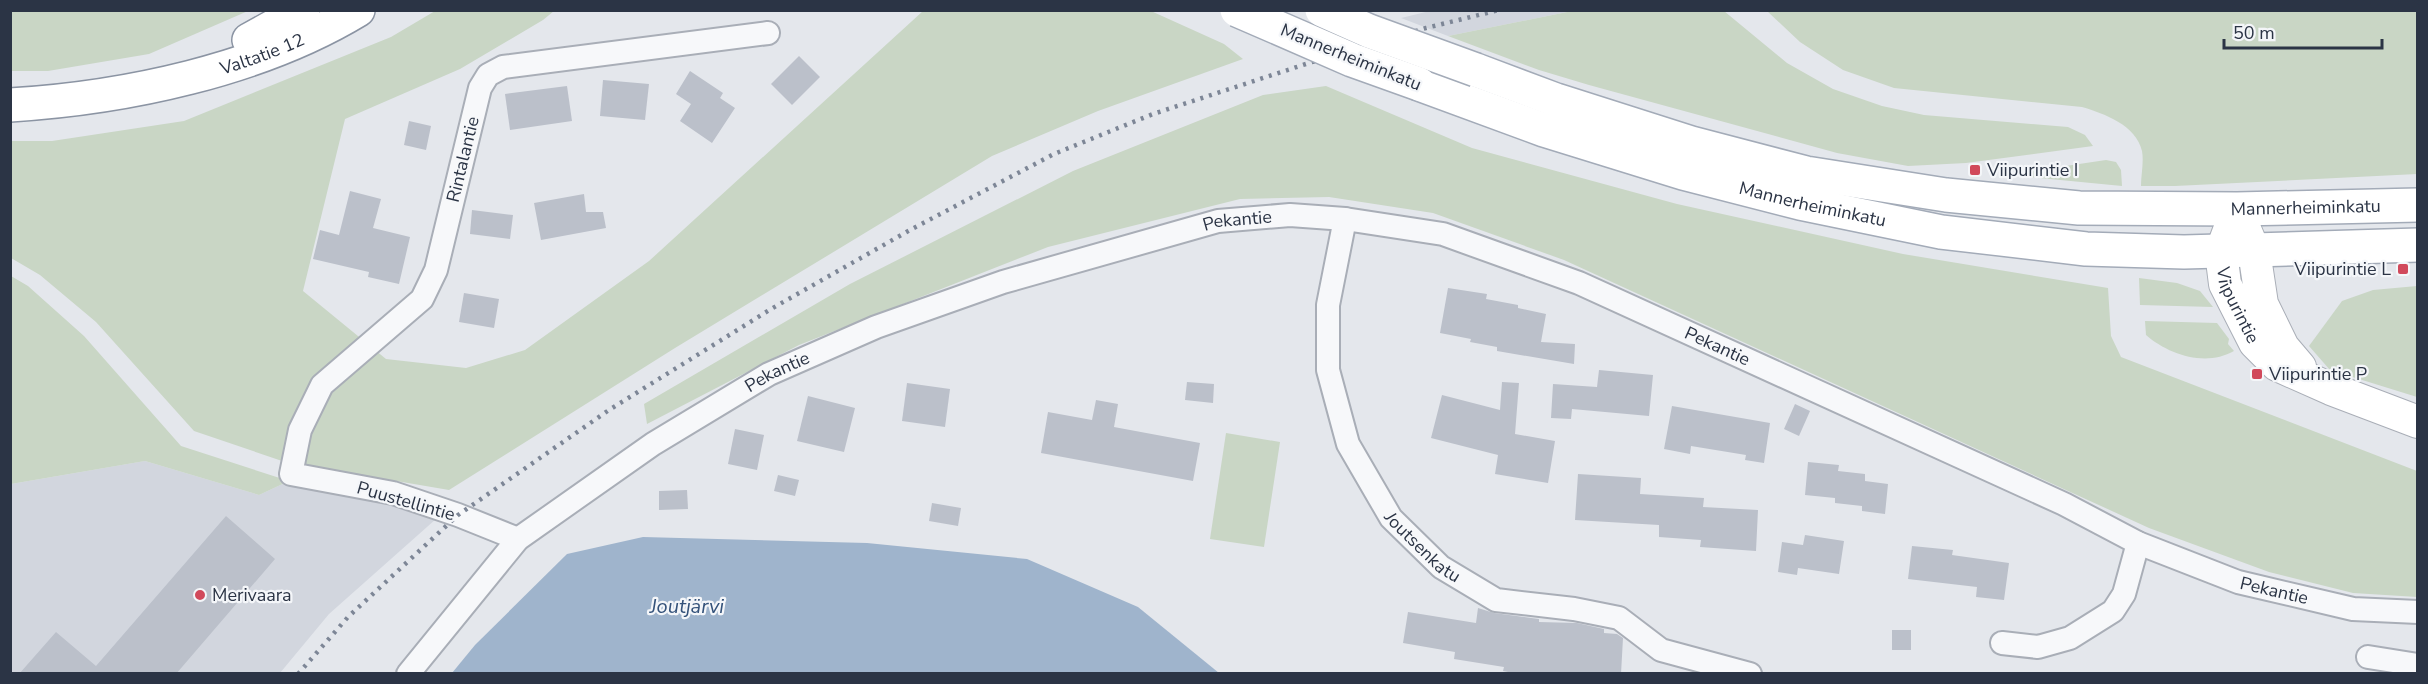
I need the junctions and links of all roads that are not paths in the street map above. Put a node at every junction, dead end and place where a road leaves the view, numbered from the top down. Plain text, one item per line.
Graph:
1 (303, 10) edge
2 (358, 10) edge
3 (1237, 10) edge
4 (1322, 10) edge
5 (768, 33) dead end
6 (162, 84) junction
7 (10, 105) edge
8 (2418, 205) edge
9 (2237, 209) junction
10 (1345, 219) junction
11 (2418, 245) edge
12 (2254, 251) junction
13 (2222, 252) junction
14 (2331, 389) junction
15 (2418, 422) edge
16 (291, 474) joint
17 (518, 539) junction
18 (2138, 543) junction
19 (2418, 612) edge
20 (2002, 643) dead end
21 (2368, 657) dead end
22 (2418, 665) edge
23 (408, 674) edge
24 (1750, 674) edge

1 - 6 main road, Valtatie 12
2 - 6 main road, Valtatie 12
3 - 13 main road, Mannerheiminkatu, bridge
4 - 9 main road, Mannerheiminkatu, bridge
5 - 16 street, Rintalantie
6 - 7 main road, Valtatie 12
8 - 9 main road, Mannerheiminkatu
9 - 12 main road, Viipurintie
9 - 13 main road, Viipurintie
10 - 17 street, Pekantie
10 - 18 street, Pekantie
10 - 24 street, Joutsenkatu
11 - 12 main road, Mannerheiminkatu
12 - 13 main road, Mannerheiminkatu
12 - 14 main road, Viipurintie
13 - 14 main road, Viipurintie
14 - 15 main road, Viipurintie
16 - 17 street, Puustellintie
17 - 23 street, Pekantie
18 - 19 street, Pekantie
18 - 20 street
21 - 22 street

